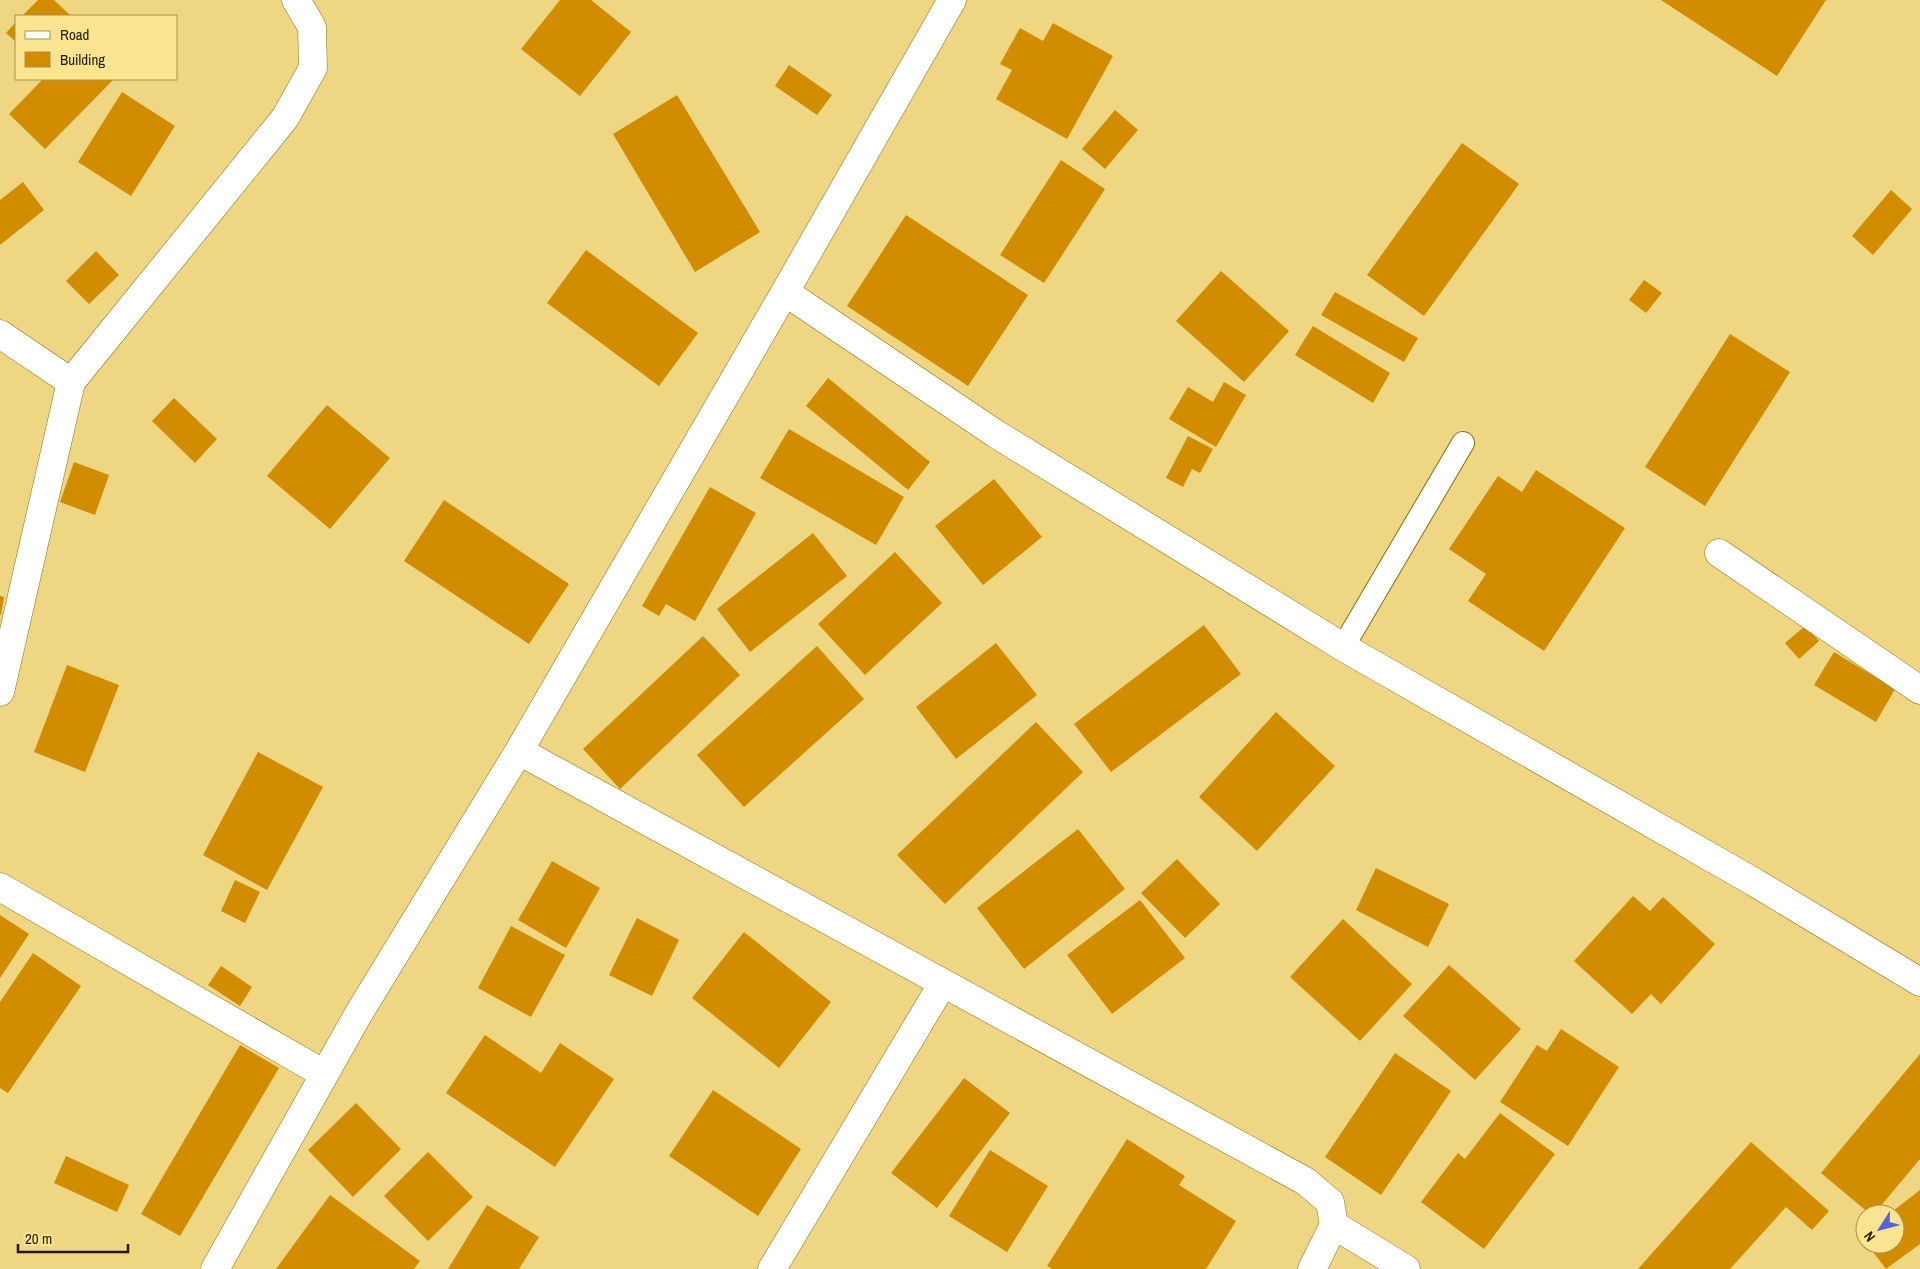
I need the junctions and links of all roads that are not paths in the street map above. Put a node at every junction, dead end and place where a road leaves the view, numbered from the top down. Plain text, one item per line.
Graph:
1 (296, 0) edge
2 (952, 0) edge
3 (785, 292) junction
4 (0, 334) edge
5 (72, 382) junction
6 (1464, 443) dead end
7 (1719, 553) dead end
8 (1343, 647) junction
9 (1920, 690) edge
10 (0, 692) edge
11 (519, 751) junction
12 (0, 887) edge
13 (1920, 982) edge
14 (944, 983) junction
15 (324, 1074) junction
16 (1334, 1225) junction
17 (214, 1269) edge
18 (772, 1269) edge
19 (1312, 1269) edge
20 (1406, 1269) edge

1 - 5 street
2 - 3 street
3 - 8 street
3 - 11 street
4 - 5 street
5 - 10 street
6 - 8 lane
7 - 9 street
8 - 13 street
11 - 14 street
11 - 15 street
12 - 15 street
14 - 16 street
14 - 18 street
15 - 17 street
16 - 19 street
16 - 20 street

